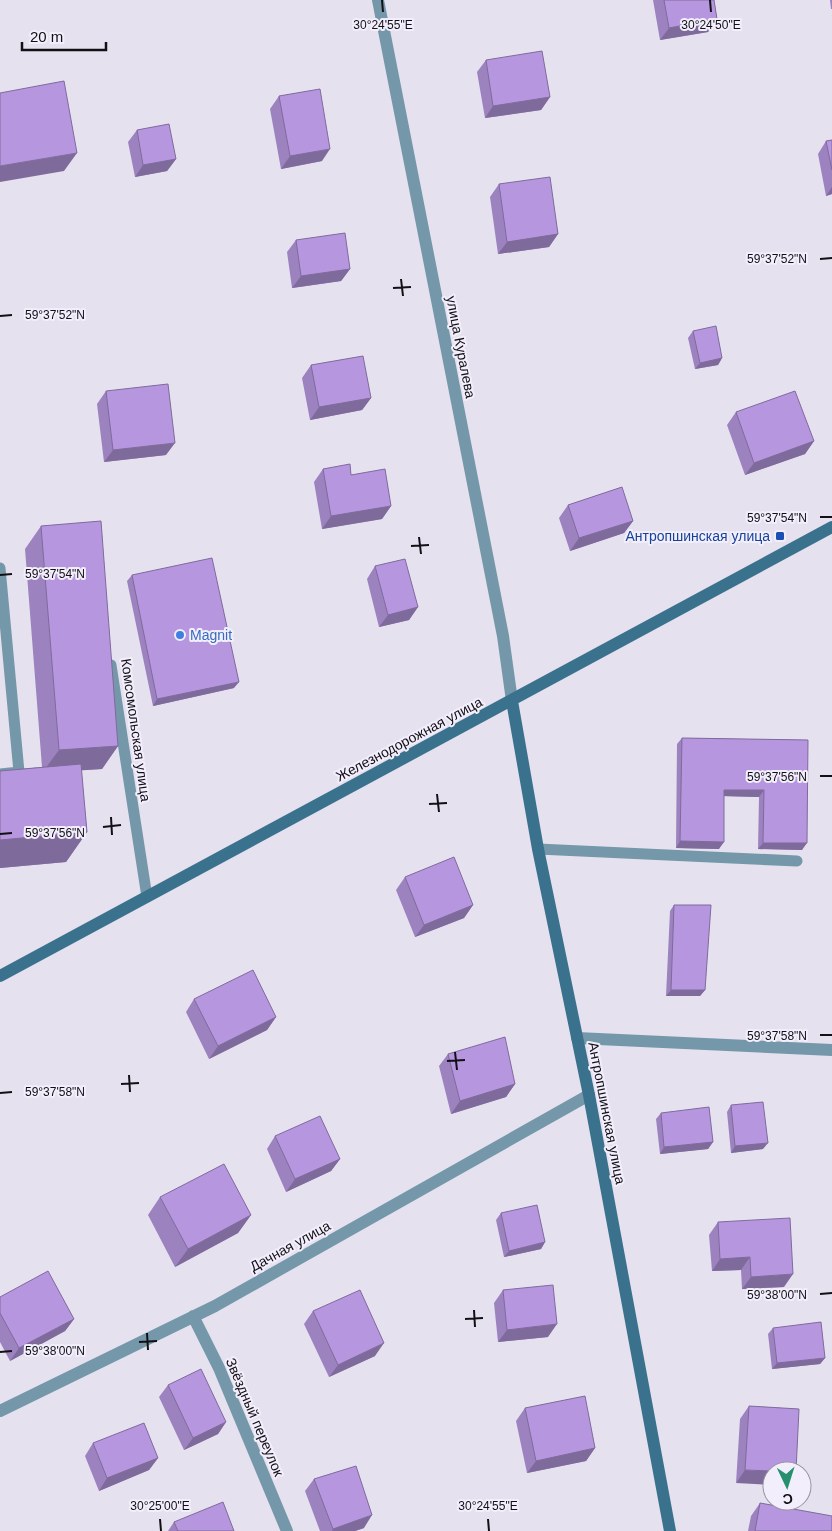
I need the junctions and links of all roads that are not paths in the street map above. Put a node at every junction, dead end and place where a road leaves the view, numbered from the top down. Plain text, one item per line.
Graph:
1 (378, 0) edge
2 (832, 527) edge
3 (0, 568) edge
4 (109, 652) edge
5 (512, 701) junction
6 (0, 774) edge
7 (538, 849) junction
8 (797, 861) dead end
9 (147, 898) junction
10 (0, 976) edge
11 (577, 1038) junction
12 (832, 1050) edge
13 (589, 1095) junction
14 (193, 1316) junction
15 (0, 1411) edge
16 (287, 1531) edge
17 (670, 1531) edge

1 - 5 street, улица Куралева
2 - 5 street, Железнодорожная улица
3 - 6 lane
4 - 9 lane, Комсомольская улица
5 - 7 street, Антропшинская улица
5 - 9 street, Железнодорожная улица
7 - 8 lane
7 - 11 street, Антропшинская улица
9 - 10 street, Железнодорожная улица
11 - 12 street
11 - 13 street, Антропшинская улица
13 - 14 street, Дачная улица
13 - 17 street, Антропшинская улица
14 - 15 street, Дачная улица
14 - 16 street, Звёздный переулок

